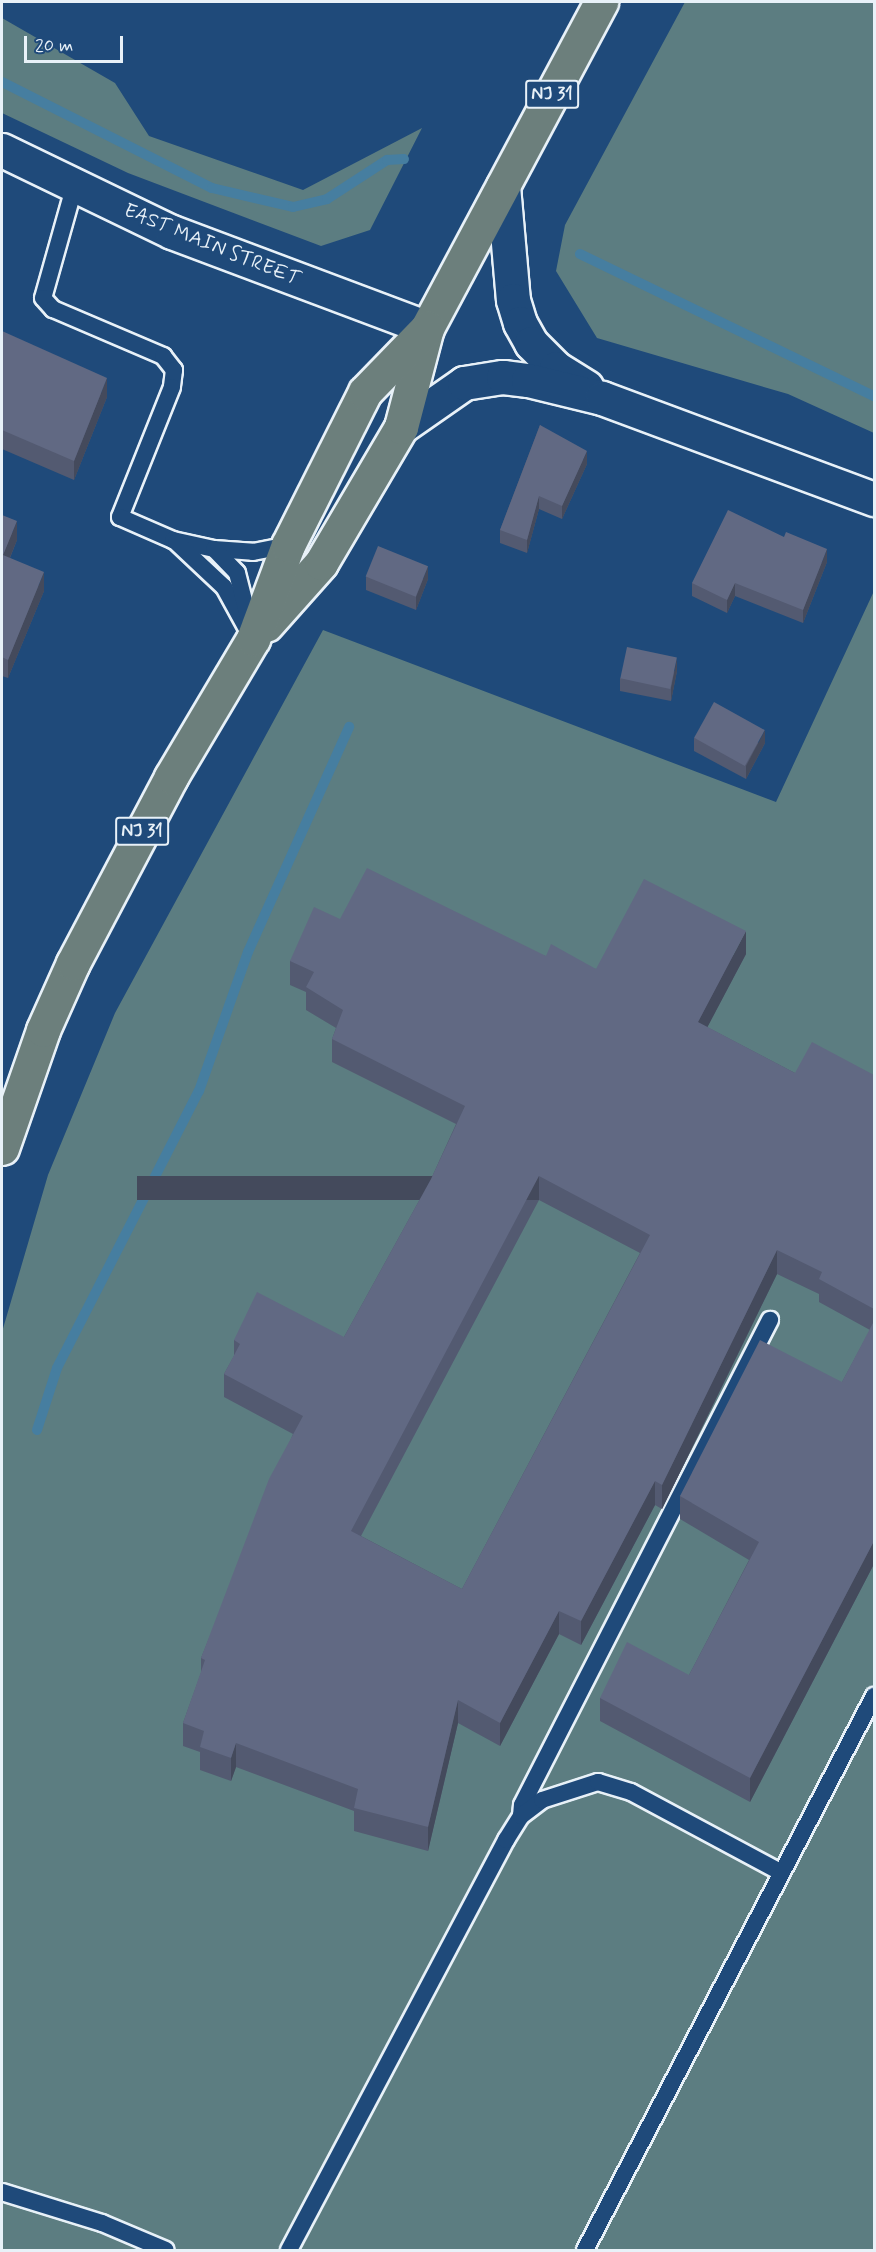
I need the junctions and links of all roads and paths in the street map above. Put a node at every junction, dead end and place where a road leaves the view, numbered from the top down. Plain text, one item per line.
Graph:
1 (601, 2) edge
2 (2, 150) edge
3 (503, 186) junction
4 (74, 188) junction
5 (427, 328) junction
6 (602, 398) junction
7 (401, 427) junction
8 (874, 499) edge
9 (173, 540) junction
10 (288, 544) junction
11 (214, 549) junction
12 (253, 639) junction
13 (2, 1148) edge
14 (770, 1320) dead end
15 (874, 1696) edge
16 (521, 1816) junction
17 (782, 1873) junction
18 (2, 2192) edge
19 (166, 2250) edge
20 (290, 2250) edge
21 (585, 2250) edge

1 - 3 highway, NJ 31
2 - 4 street, EAST MAIN STREET
3 - 5 highway, NJ 31
3 - 6 street
4 - 5 street, EAST MAIN STREET
4 - 9 lane
5 - 7 highway, NJ 31
5 - 10 highway, NJ 31
6 - 7 street
6 - 8 street
7 - 12 highway, NJ 31
9 - 11 lane
9 - 12 lane
10 - 11 lane
10 - 12 highway, NJ 31
11 - 12 lane
12 - 13 highway, NJ 31
14 - 16 lane
15 - 17 lane
16 - 17 lane
16 - 20 lane
17 - 21 lane
18 - 19 lane

